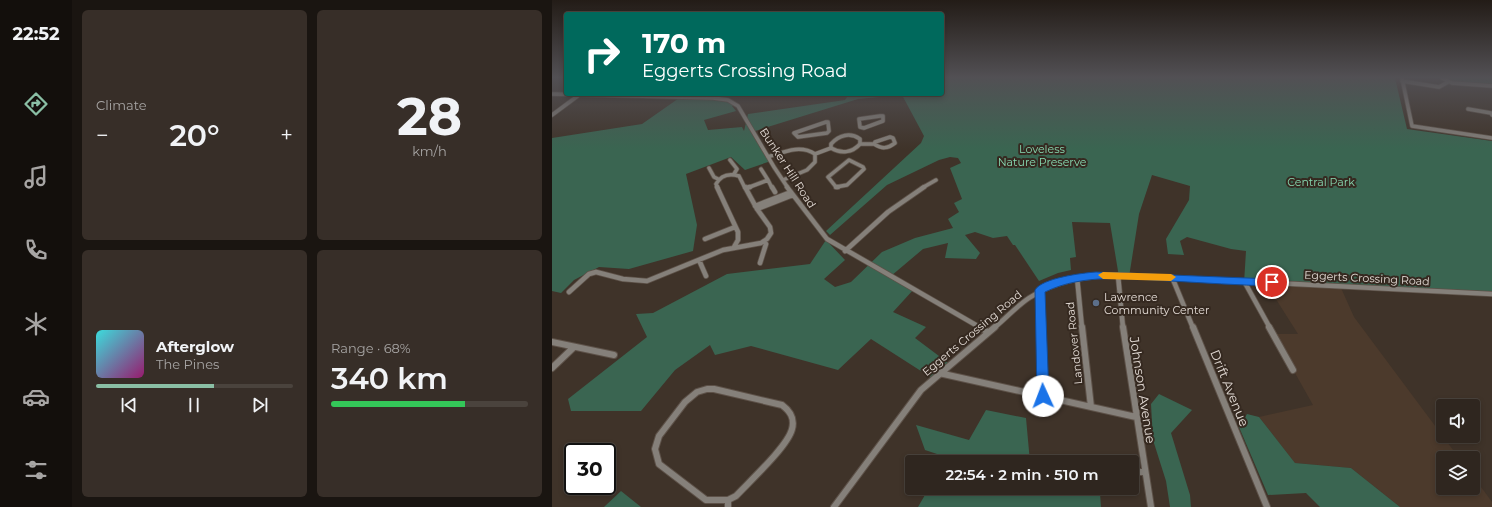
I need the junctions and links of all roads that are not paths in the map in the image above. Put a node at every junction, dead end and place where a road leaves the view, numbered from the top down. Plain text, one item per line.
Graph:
1 (571, 102) edge
2 (731, 102) edge
3 (1407, 102) edge
4 (1468, 109) dead end
5 (552, 115) edge
6 (1492, 115) edge
7 (861, 128) junction
8 (827, 133) junction
9 (854, 135) junction
10 (837, 138) junction
11 (1492, 138) edge
12 (860, 144) junction
13 (874, 144) junction
14 (831, 148) junction
15 (847, 152) junction
16 (815, 154) junction
17 (768, 157) junction
18 (730, 160) dead end
19 (848, 160) junction
20 (709, 168) dead end
21 (761, 169) dead end
22 (734, 174) junction
23 (718, 180) junction
24 (768, 180) junction
25 (783, 180) junction
26 (936, 180) dead end
27 (746, 188) junction
28 (775, 192) dead end
29 (792, 194) junction
30 (756, 207) junction
31 (735, 227) junction
32 (705, 239) dead end
33 (766, 244) dead end
34 (734, 247) junction
35 (845, 251) junction
36 (699, 260) junction
37 (760, 263) dead end
38 (1118, 275) junction
39 (706, 276) dead end
40 (1077, 277) junction
41 (1172, 278) junction
42 (1244, 281) junction
43 (1040, 290) junction
44 (569, 292) dead end
45 (1492, 294) edge
46 (988, 332) junction
47 (552, 342) edge
48 (574, 347) junction
49 (614, 355) dead end
50 (552, 368) edge
51 (1293, 370) dead end
52 (939, 373) junction
53 (1043, 396) junction
54 (1091, 407) junction
55 (1136, 417) junction
56 (1139, 472) edge
57 (1145, 472) junction
58 (728, 504) edge
59 (834, 507) edge
60 (1151, 507) edge
61 (1267, 507) edge

1 - 5 street
2 - 17 street, Bunker Hill Road
3 - 11 street
4 - 6 street
7 - 7 street
7 - 9 street
8 - 8 street
8 - 10 street
9 - 10 street
9 - 12 street
10 - 14 street
12 - 13 street
12 - 15 street
13 - 13 street
14 - 15 street
14 - 16 street
15 - 19 street
16 - 17 street
16 - 25 street
17 - 25 street, Bunker Hill Road
18 - 22 street
19 - 19 street
20 - 23 street
21 - 24 street
22 - 23 street
22 - 27 street
23 - 31 street
24 - 27 street
24 - 28 street
25 - 29 street, Bunker Hill Road
26 - 35 street
27 - 30 street
29 - 30 street
29 - 35 street, Bunker Hill Road
30 - 34 street
31 - 32 street
31 - 34 street
33 - 37 street
34 - 36 street
35 - 46 street, Bunker Hill Road
36 - 39 street
36 - 44 street
38 - 40 street, Eggerts Crossing Road
38 - 41 street, Eggerts Crossing Road
38 - 55 street, Johnson Avenue
40 - 43 street, Eggerts Crossing Road
40 - 54 street, Landover Road
41 - 42 street, Eggerts Crossing Road
41 - 61 street, Drift Avenue
42 - 45 street, Eggerts Crossing Road
42 - 51 street
43 - 46 street, Eggerts Crossing Road
43 - 53 street
46 - 52 street, Eggerts Crossing Road
47 - 48 street
48 - 49 street
48 - 50 street
52 - 53 street
52 - 59 street, Eggerts Crossing Road
53 - 54 street
54 - 55 street
55 - 57 street, Johnson Avenue
56 - 57 street
57 - 60 street, Johnson Avenue
58 - 58 street

